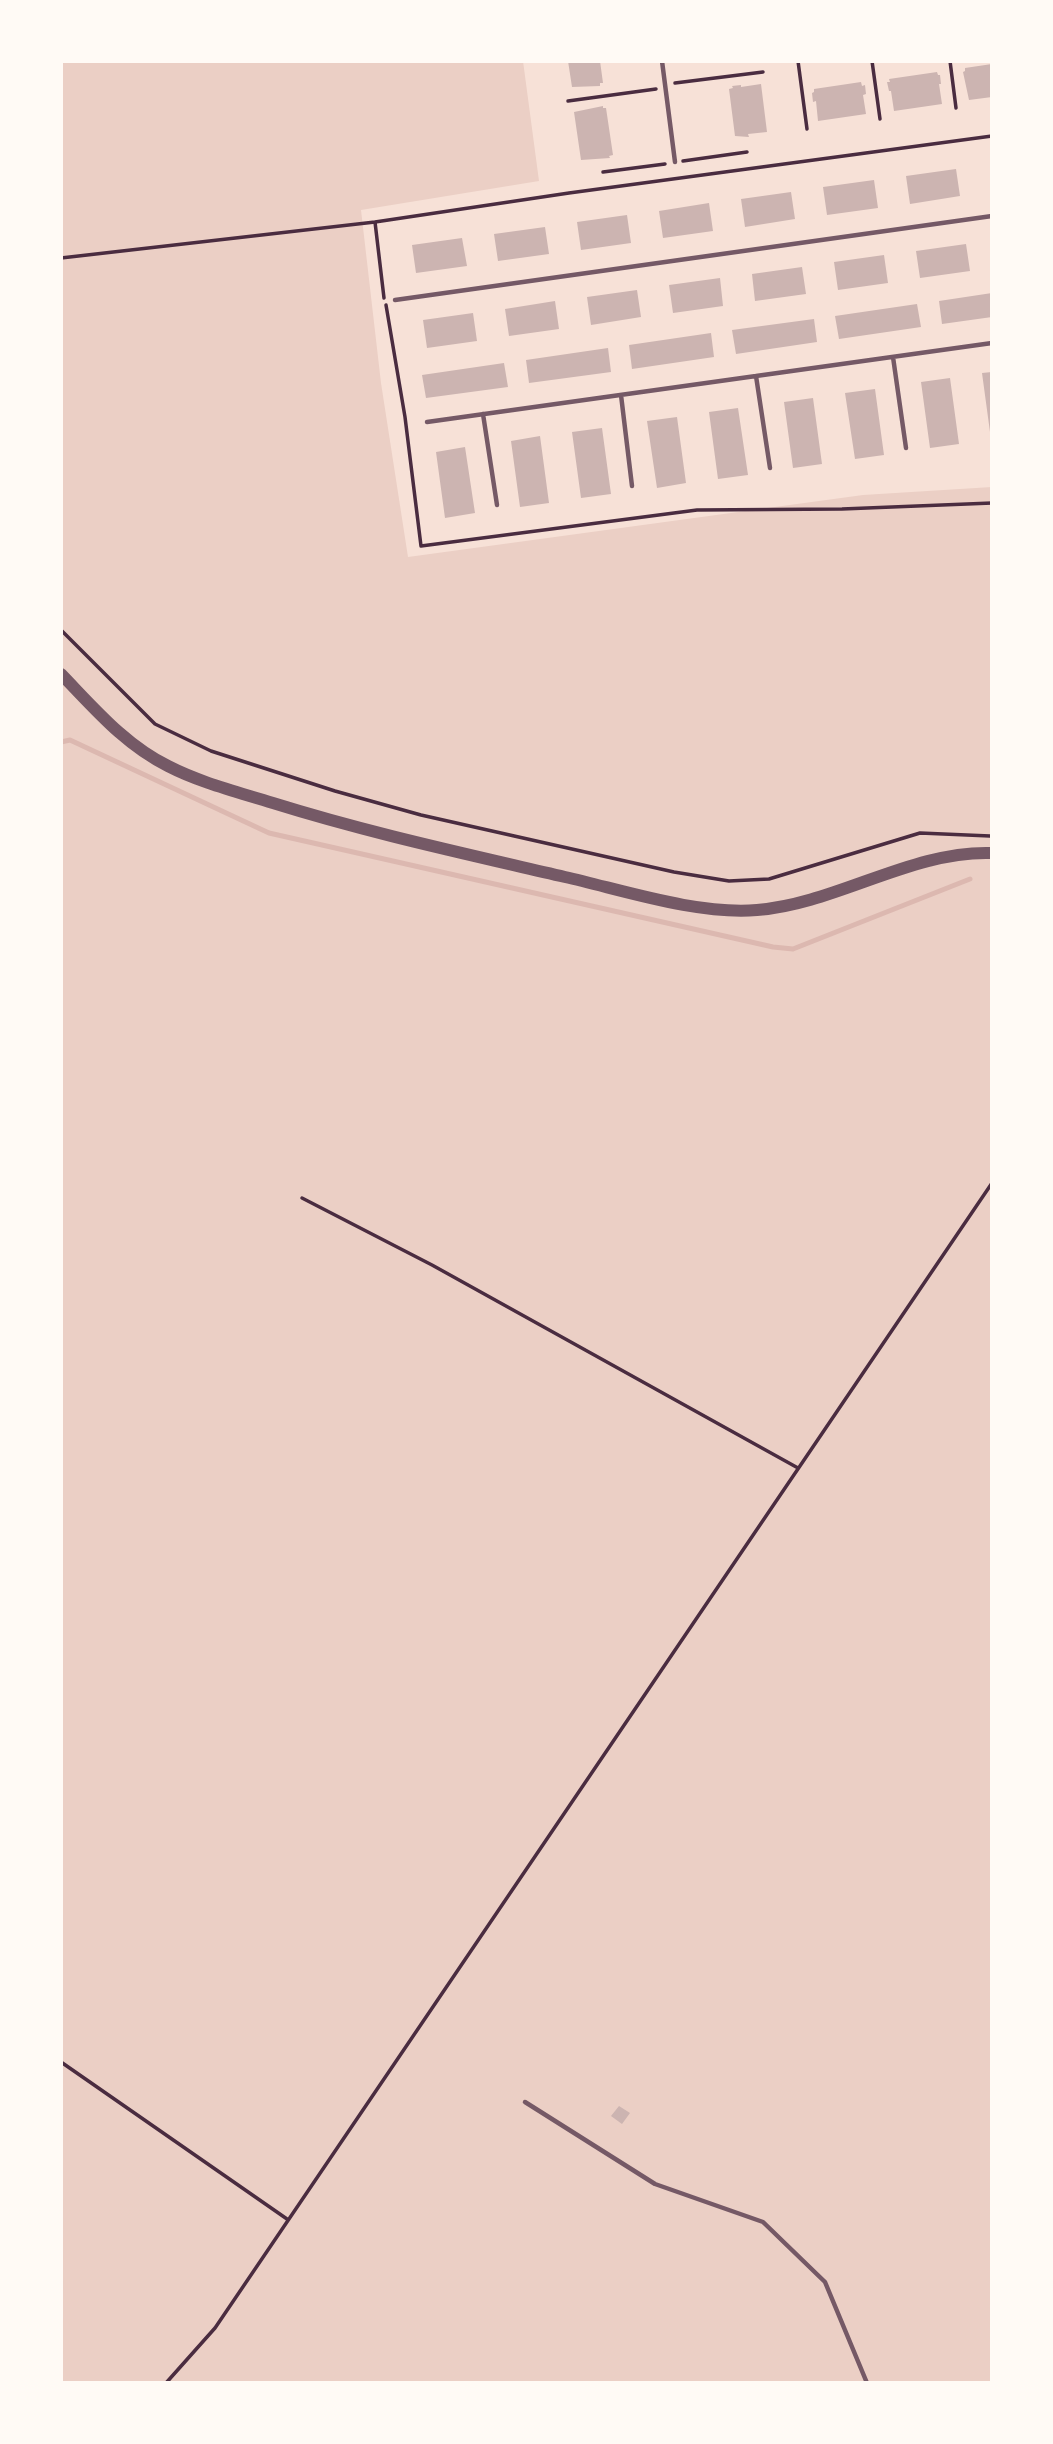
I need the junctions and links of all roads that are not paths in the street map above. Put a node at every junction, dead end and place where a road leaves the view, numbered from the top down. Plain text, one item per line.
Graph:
1 (662, 61) edge
2 (675, 162) road end
3 (992, 216) edge
4 (395, 300) dead end
5 (992, 343) edge
6 (893, 357) junction
7 (756, 376) junction
8 (621, 395) junction
9 (482, 414) junction
10 (427, 422) dead end
11 (906, 448) dead end
12 (770, 468) dead end
13 (632, 486) dead end
14 (497, 505) dead end
15 (61, 674) edge
16 (992, 853) edge
17 (525, 2102) dead end
18 (867, 2383) edge

1 - 2 lane
3 - 4 lane
5 - 6 lane
6 - 7 lane
6 - 11 lane
7 - 8 lane
7 - 12 lane
8 - 9 lane
8 - 13 lane
9 - 10 lane
9 - 14 lane
15 - 16 street
17 - 18 lane

